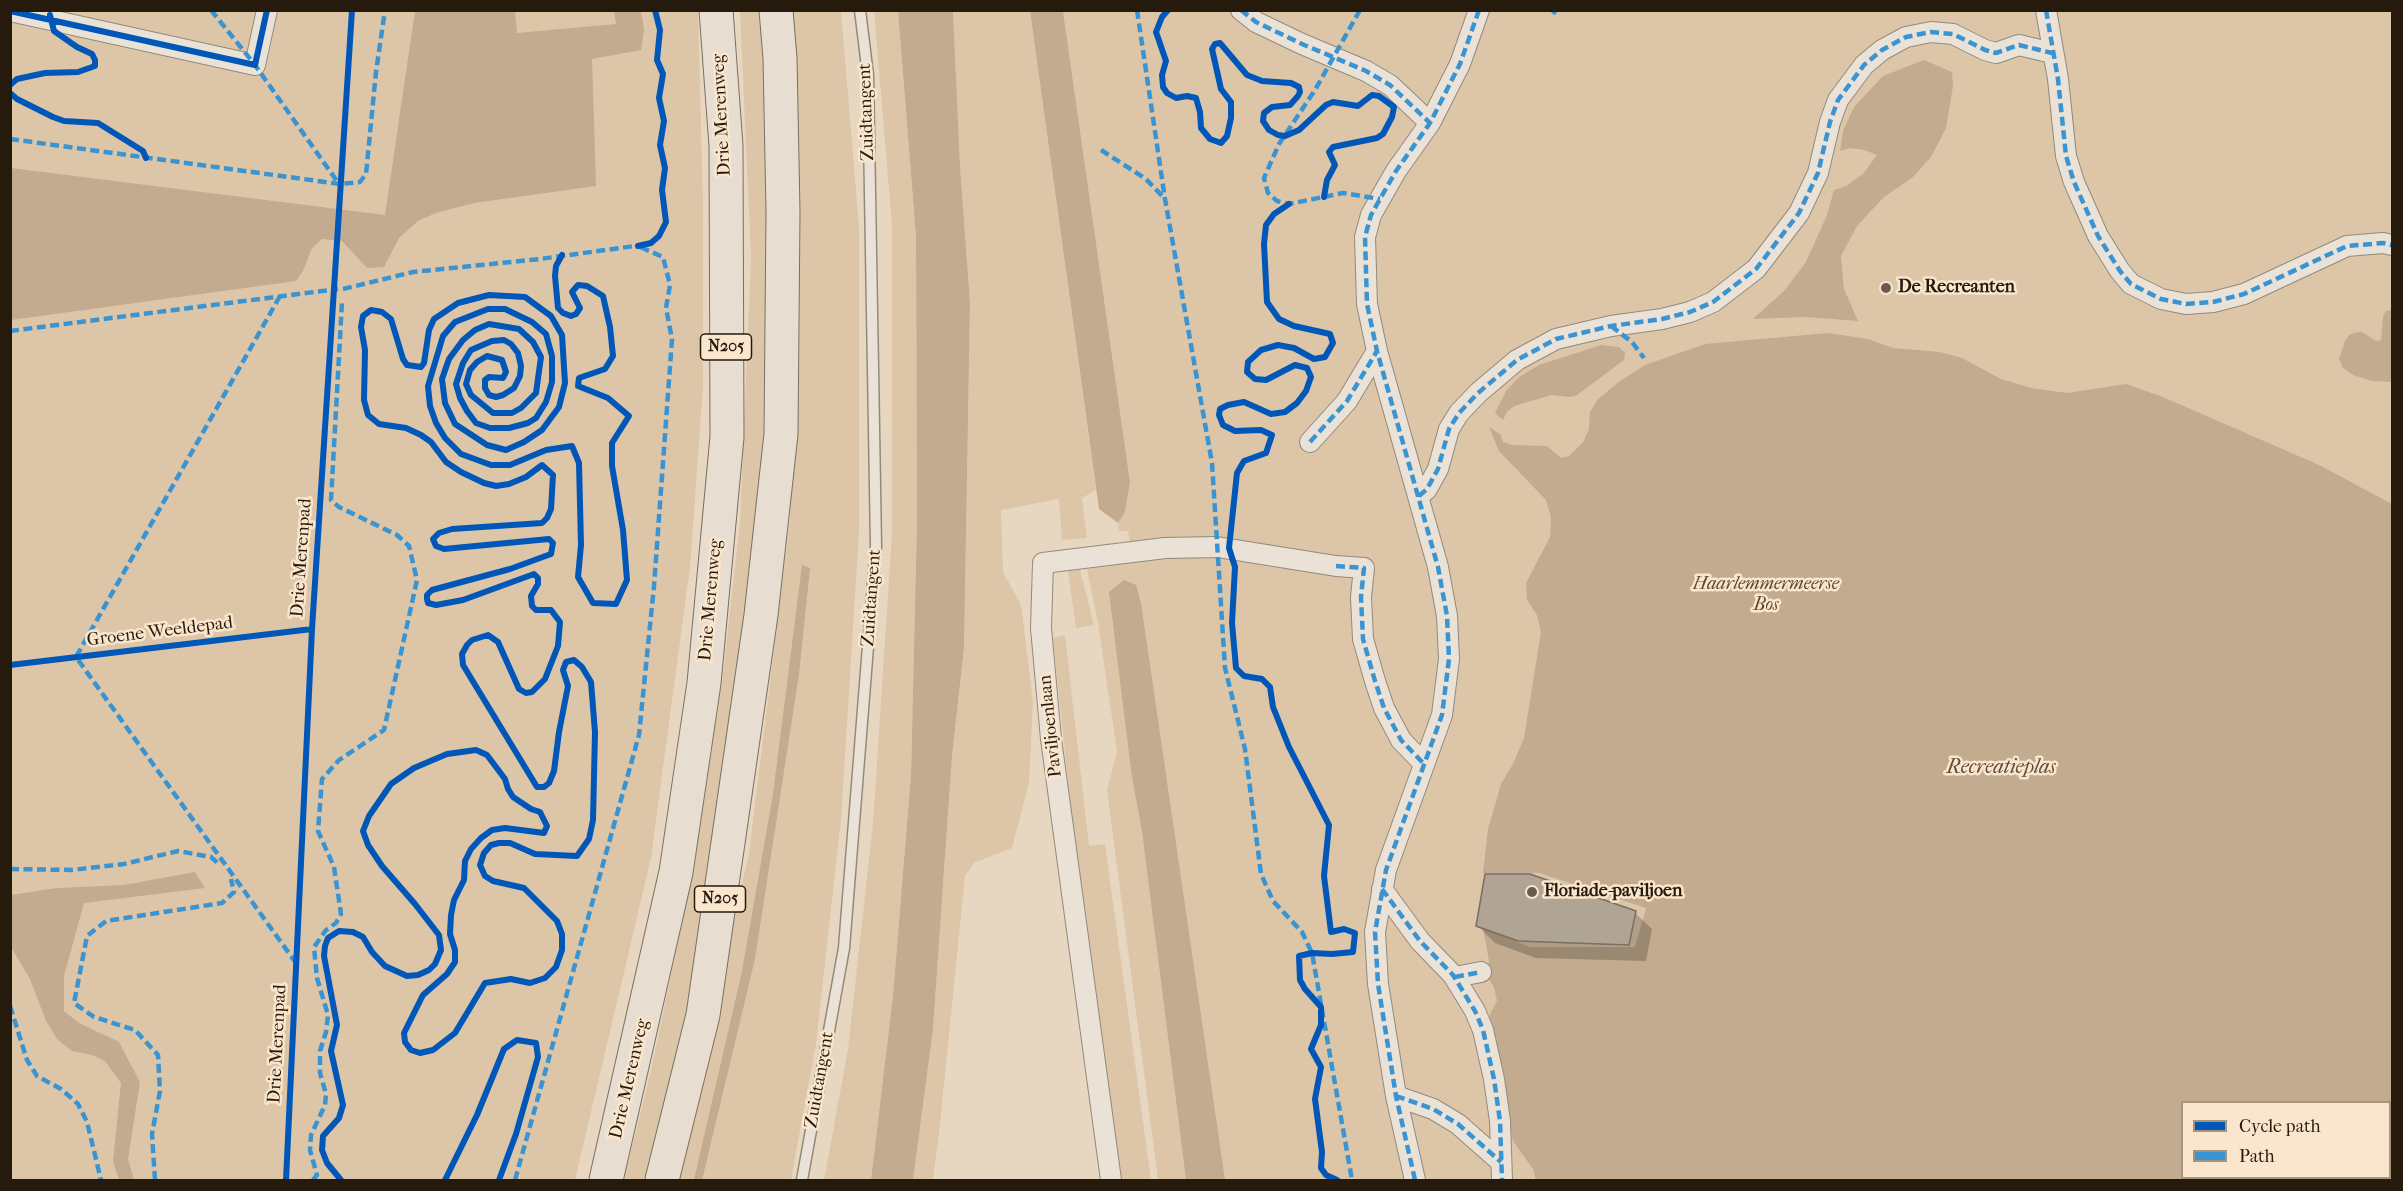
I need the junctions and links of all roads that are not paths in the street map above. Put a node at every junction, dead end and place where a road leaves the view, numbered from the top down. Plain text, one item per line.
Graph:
1 (267, 10) edge
2 (716, 10) edge
3 (776, 10) edge
4 (860, 10) edge
5 (1241, 10) edge
6 (1479, 10) edge
7 (2046, 10) edge
8 (10, 11) edge
9 (2052, 53) junction
10 (1430, 123) junction
11 (2392, 245) edge
12 (1377, 351) junction
13 (1310, 442) dead end
14 (1419, 495) junction
15 (1424, 764) junction
16 (1382, 890) junction
17 (1480, 972) dead end
18 (1455, 978) junction
19 (1396, 1096) junction
20 (1502, 1172) edge
21 (606, 1180) edge
22 (662, 1180) edge
23 (802, 1180) edge
24 (1110, 1180) edge
25 (1415, 1180) edge

1 - 8 street
2 - 21 highway, Drie Merenweg / N205
3 - 22 highway, N205
4 - 23 lane, Zuidtangent
5 - 10 street
6 - 10 street
7 - 9 street
9 - 11 street
9 - 14 street
10 - 12 street
12 - 13 street
12 - 14 street
14 - 15 street
15 - 16 street
15 - 24 street, Paviljoenlaan
16 - 18 street
16 - 19 street
17 - 18 street
18 - 20 street
19 - 20 street
19 - 25 street

